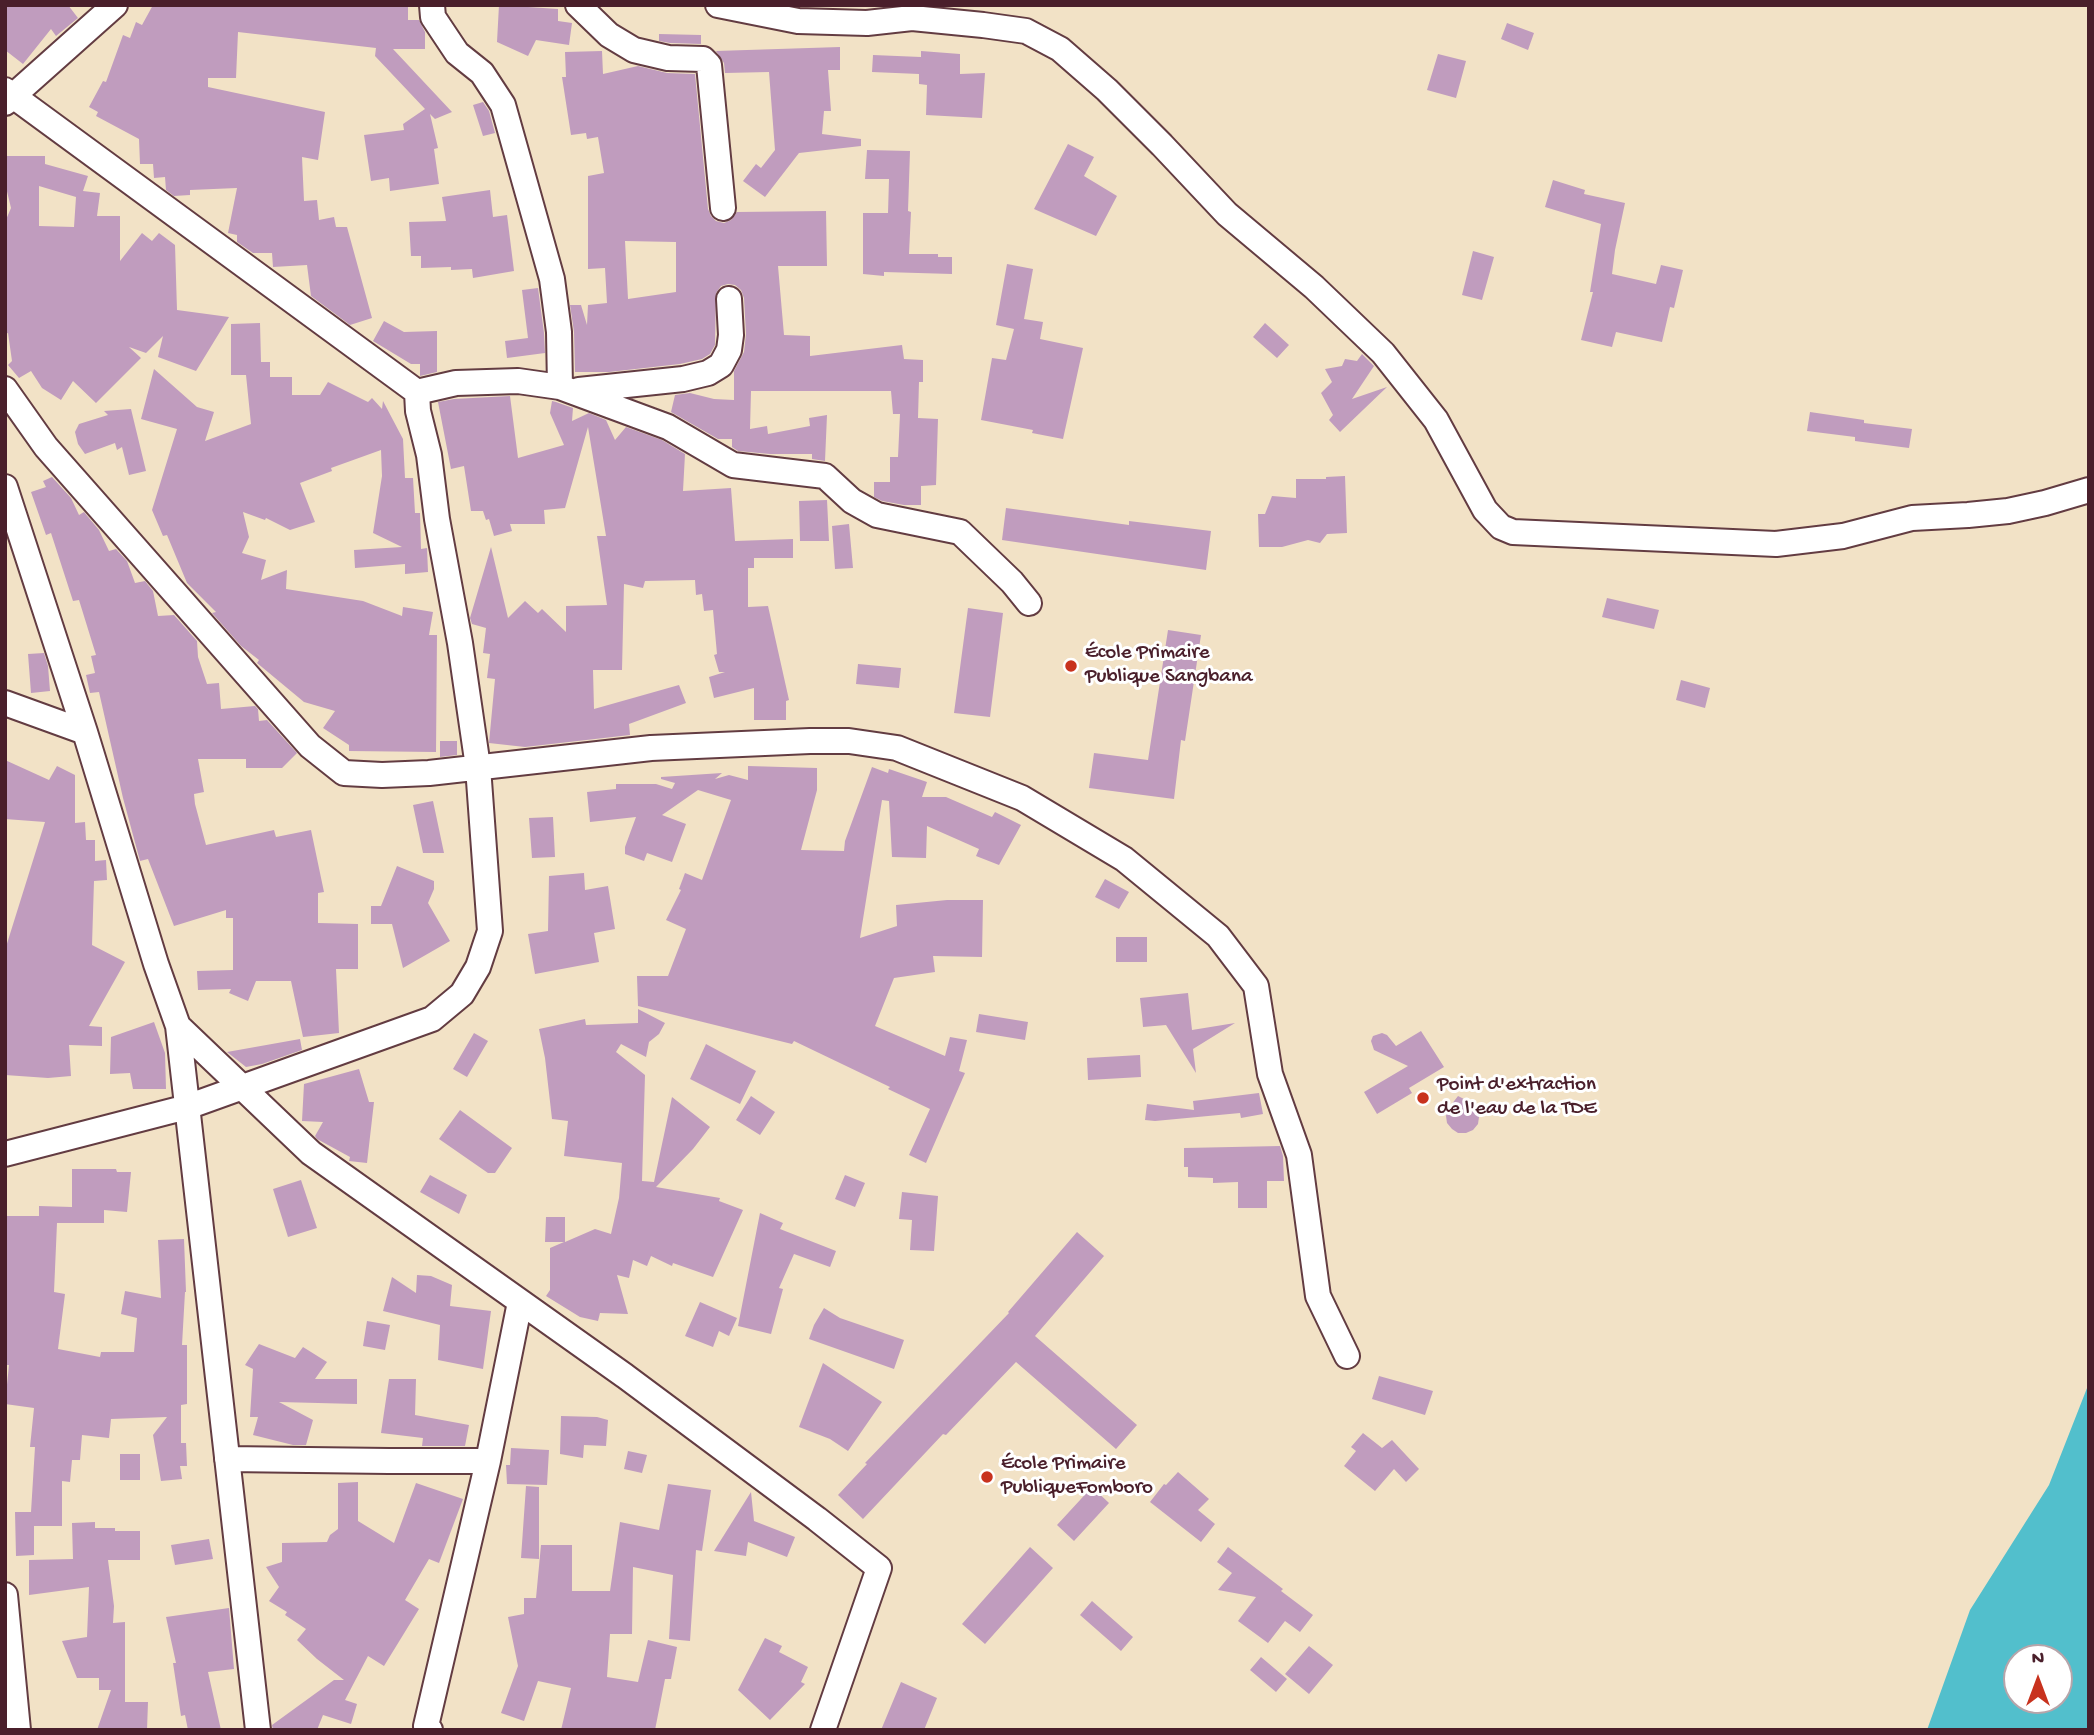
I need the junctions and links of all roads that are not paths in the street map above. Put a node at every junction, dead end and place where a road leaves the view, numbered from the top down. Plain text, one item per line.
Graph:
1 (115, 5) edge
2 (432, 5) edge
3 (578, 5) edge
4 (718, 5) edge
5 (8, 96) edge
6 (723, 208) dead end
7 (729, 299) dead end
8 (5, 388) edge
9 (567, 389) junction
10 (417, 392) junction
11 (5, 486) edge
12 (2089, 490) edge
13 (1029, 603) dead end
14 (5, 703) edge
15 (85, 732) junction
16 (478, 767) junction
17 (178, 1026) junction
18 (243, 1088) junction
19 (187, 1107) junction
20 (5, 1154) edge
21 (520, 1302) junction
22 (1347, 1356) dead end
23 (227, 1459) junction
24 (488, 1461) junction
25 (5, 1595) edge
26 (18, 1730) edge
27 (258, 1730) edge
28 (430, 1730) edge
29 (823, 1730) edge

1 - 5 street
2 - 9 street
3 - 6 street
4 - 12 street
5 - 10 street
7 - 9 street
8 - 16 street
9 - 10 street
9 - 13 street
10 - 16 street
11 - 15 street
14 - 15 street
15 - 17 street
16 - 18 street
16 - 22 street
17 - 18 street
17 - 19 street
18 - 19 street
18 - 21 street
19 - 20 street
19 - 23 street
21 - 24 street
21 - 29 street
23 - 24 street
23 - 27 street
24 - 28 street
25 - 26 street

